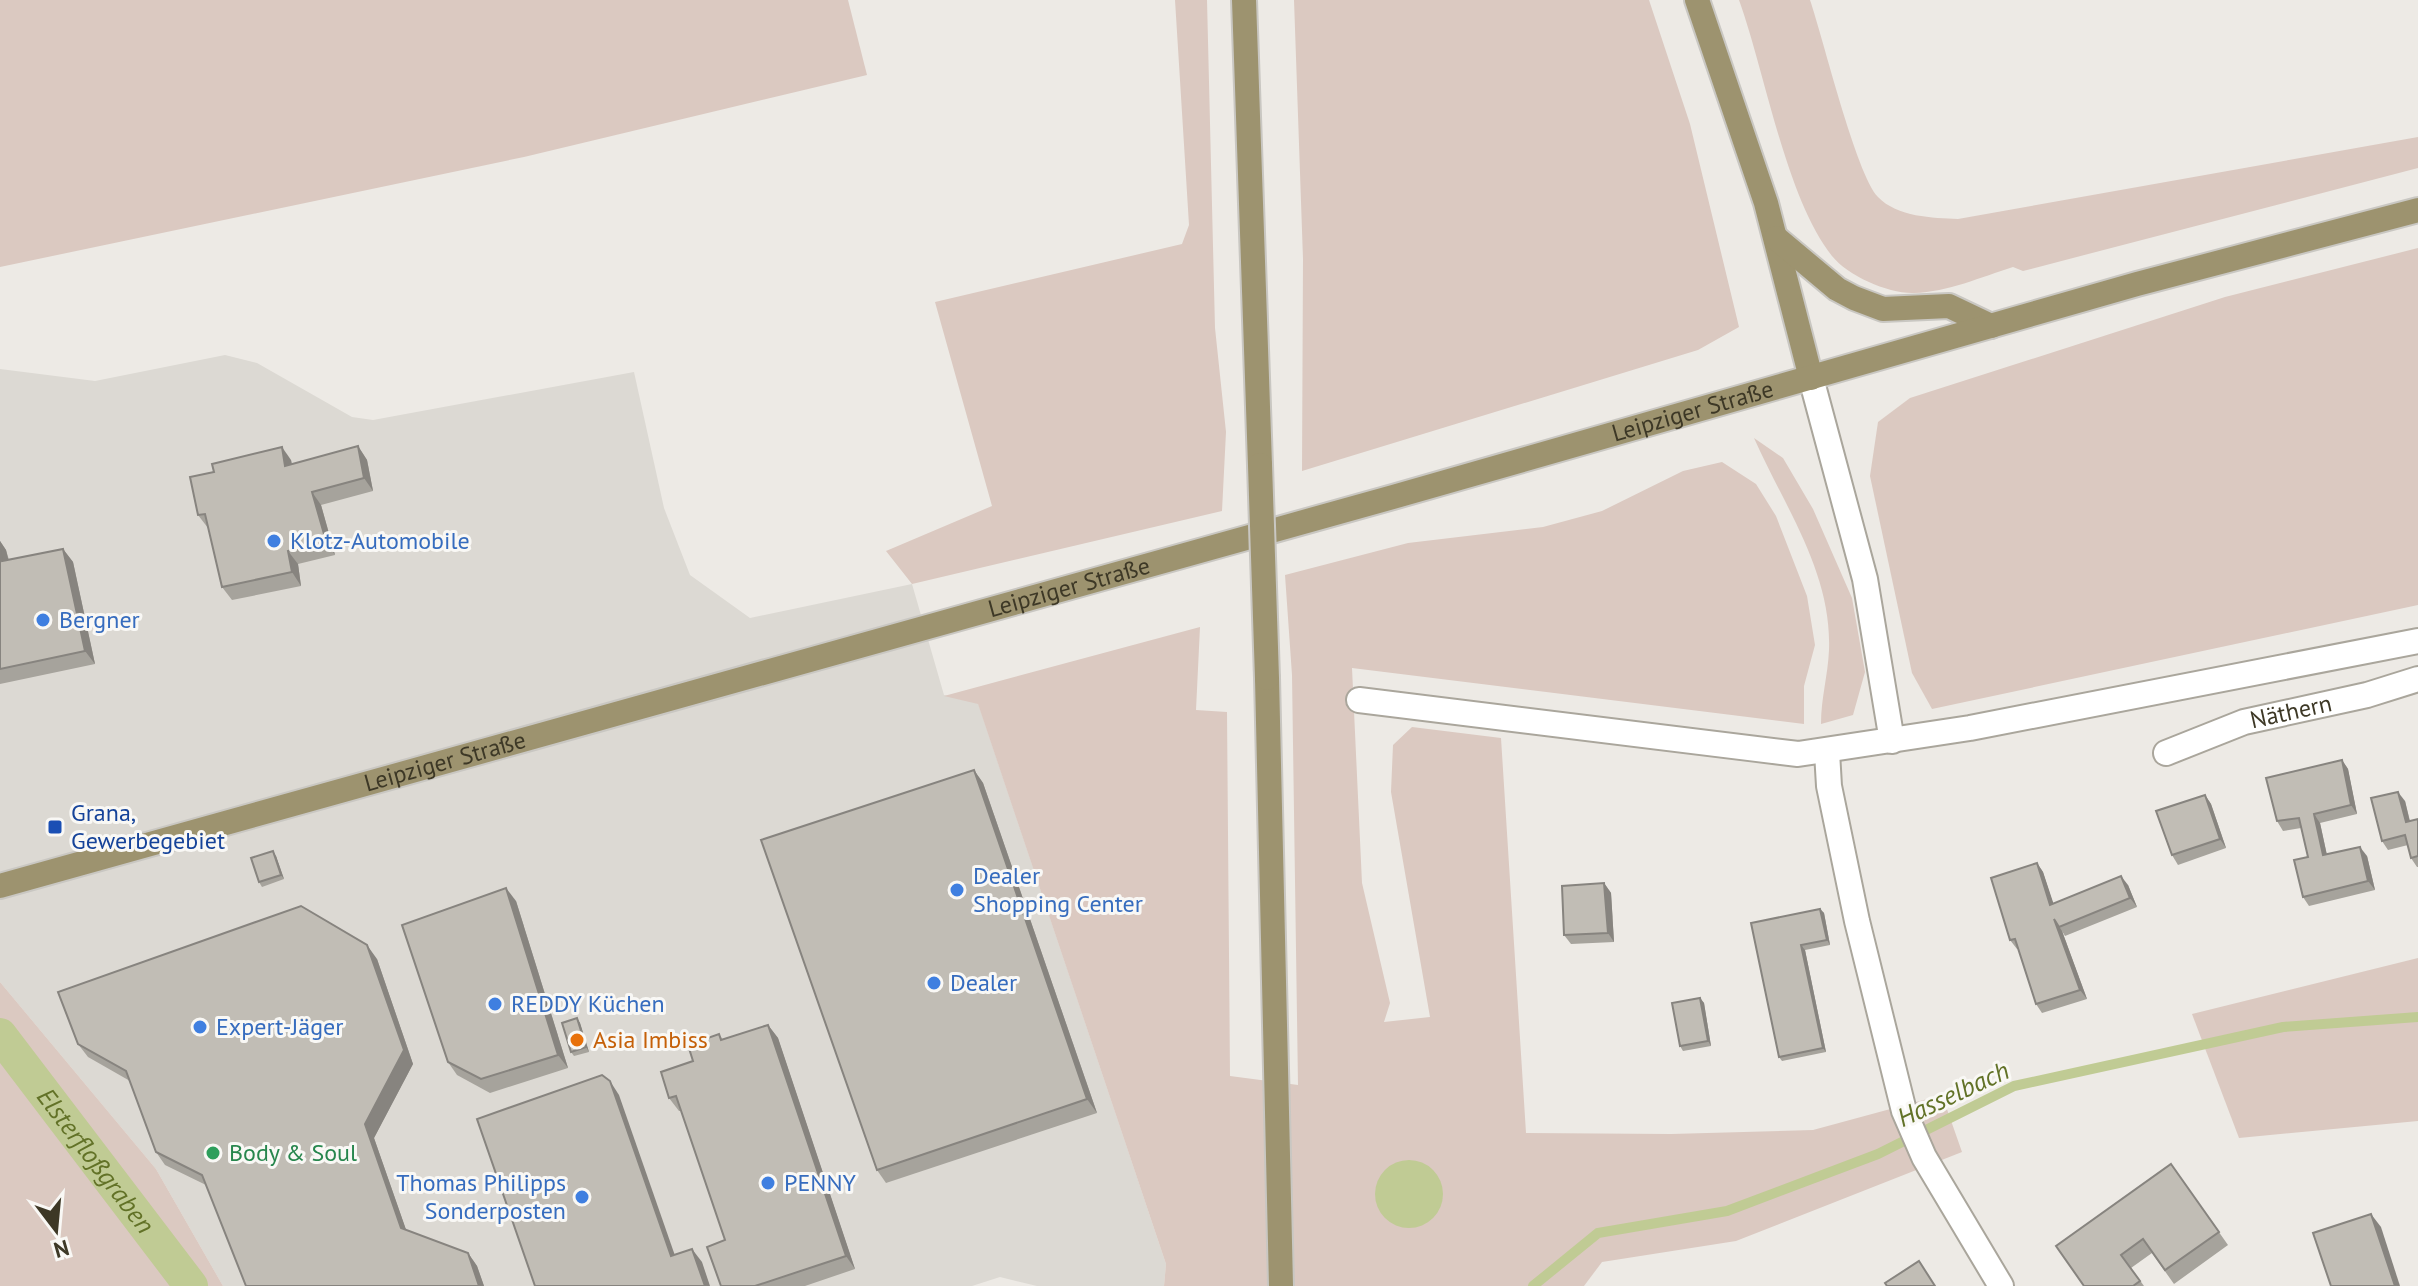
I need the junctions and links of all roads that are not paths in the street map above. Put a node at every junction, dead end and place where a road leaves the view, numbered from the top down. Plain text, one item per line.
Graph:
1 (1244, 0) edge
2 (1697, 0) edge
3 (2418, 210) edge
4 (1776, 238) junction
5 (1991, 326) junction
6 (1811, 378) junction
7 (2418, 641) edge
8 (2418, 679) edge
9 (1359, 700) dead end
10 (1892, 741) junction
11 (1827, 752) junction
12 (2166, 753) dead end
13 (0, 886) edge
14 (1281, 1286) edge
15 (2001, 1286) edge

1 - 14 main road, bridge
2 - 4 main road
3 - 5 main road, Leipziger Straße
4 - 5 main road
4 - 6 main road
5 - 6 main road, Leipziger Straße
6 - 10 street
6 - 13 main road, Leipziger Straße
7 - 10 street
8 - 12 street, Näthern
9 - 11 street
10 - 11 street
11 - 15 street

